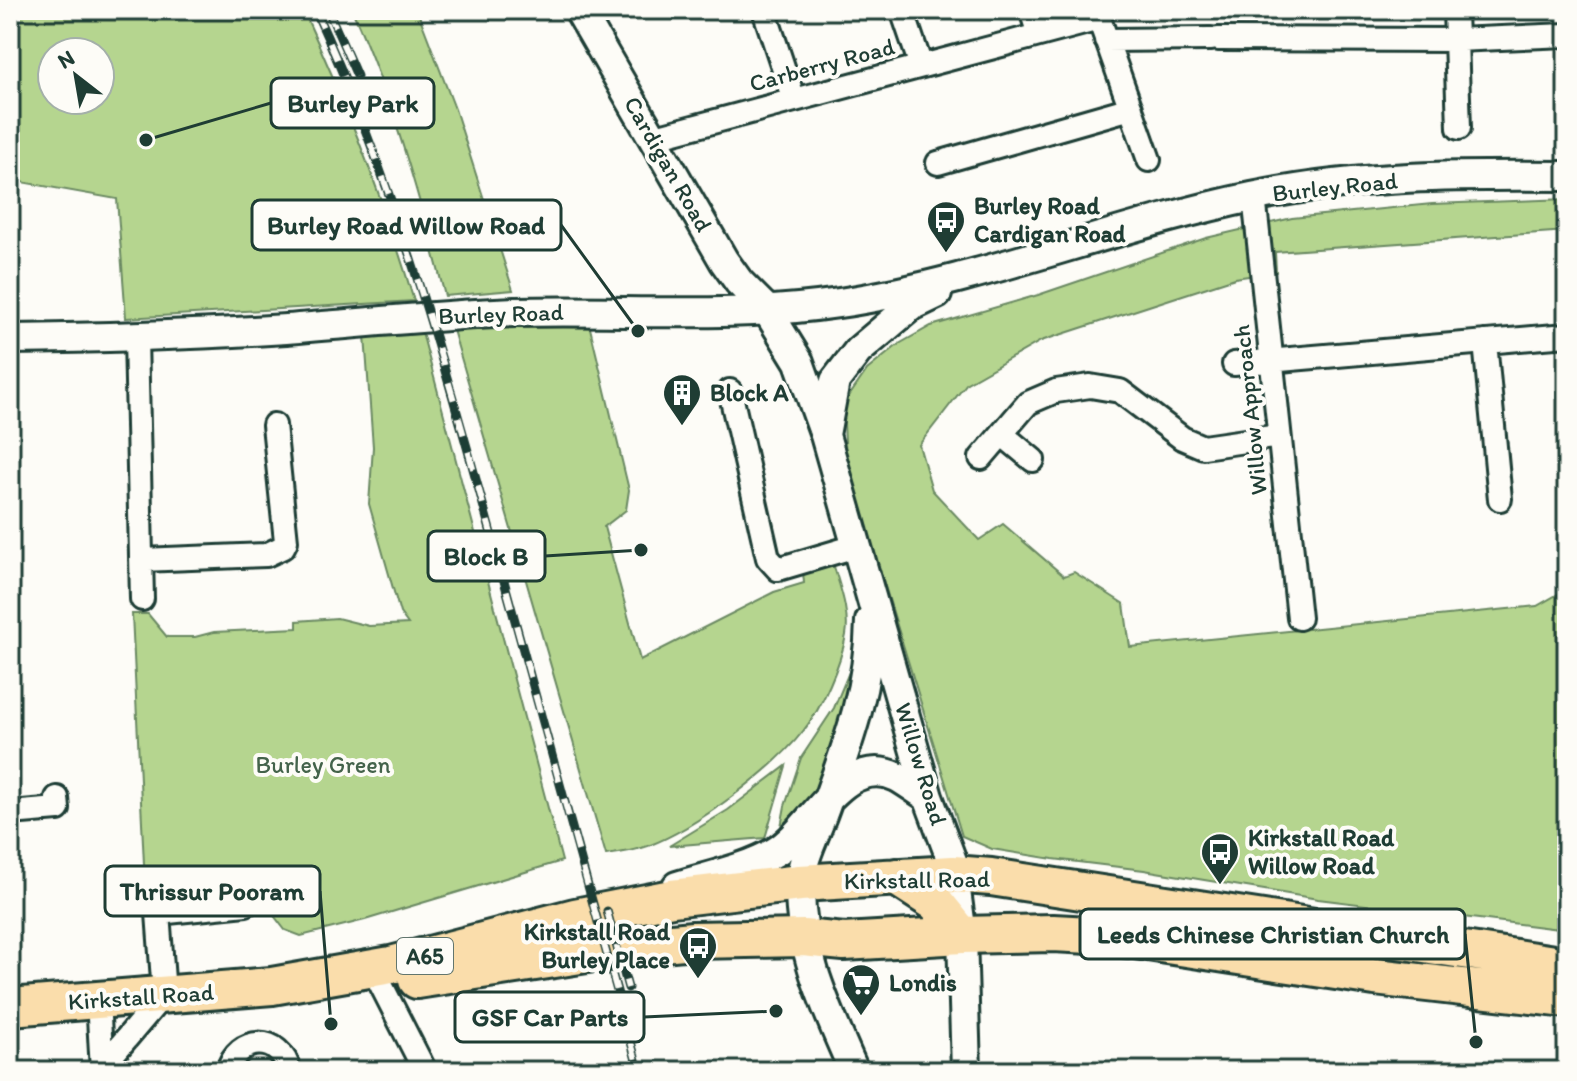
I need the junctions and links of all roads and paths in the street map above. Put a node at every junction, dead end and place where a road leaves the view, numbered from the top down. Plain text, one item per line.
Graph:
1 (579, 10) edge
2 (764, 10) edge
3 (902, 10) edge
4 (1031, 10) edge
5 (1455, 10) edge
6 (1100, 23) edge
7 (1039, 35) junction
8 (1567, 35) edge
9 (1456, 40) junction
10 (921, 66) junction
11 (794, 100) junction
12 (1131, 108) junction
13 (1459, 128) dead end
14 (652, 138) junction
15 (1149, 160) dead end
16 (938, 163) dead end
17 (1567, 176) edge
18 (1254, 196) junction
19 (989, 271) junction
20 (767, 310) junction
21 (1567, 335) edge
22 (136, 338) junction
23 (10, 339) edge
24 (1485, 342) junction
25 (1271, 362) junction
26 (1234, 364) dead end
27 (730, 391) dead end
28 (274, 425) dead end
29 (825, 435) junction
30 (1003, 435) junction
31 (1279, 436) junction
32 (981, 458) dead end
33 (1033, 460) dead end
34 (1500, 499) dead end
35 (856, 546) junction
36 (142, 560) junction
37 (870, 596) junction
38 (142, 599) dead end
39 (1299, 618) dead end
40 (830, 795) junction
41 (928, 797) junction
42 (57, 798) dead end
43 (10, 813) edge
44 (953, 874) junction
45 (896, 877) junction
46 (800, 883) junction
47 (246, 904) dead end
48 (575, 917) junction
49 (962, 935) junction
50 (803, 938) junction
51 (844, 942) junction
52 (1567, 966) edge
53 (377, 977) junction
54 (164, 994) junction
55 (1567, 999) edge
56 (98, 1000) junction
57 (10, 1007) edge
58 (102, 1071) edge
59 (228, 1071) edge
60 (289, 1071) edge
61 (425, 1071) edge
62 (854, 1071) edge
63 (966, 1071) edge

1 - 14 street, Cardigan Road
2 - 11 street
3 - 10 street
4 - 7 street
5 - 9 street
6 - 7 street, Carberry Road
6 - 9 street, Carberry Road
6 - 12 street
7 - 10 street, Carberry Road
8 - 9 street, Carberry Road
9 - 13 street
10 - 11 street, Carberry Road
11 - 14 street, Carberry Road
12 - 15 street
12 - 16 street
14 - 20 street, Cardigan Road
17 - 18 street, Burley Road
18 - 19 street, Burley Road
18 - 25 street, Willow Approach
19 - 20 street, Burley Road
19 - 29 street
20 - 22 street, Burley Road
20 - 29 street, Willow Road
21 - 24 street
22 - 23 street, Burley Road
22 - 36 street
24 - 25 street
24 - 34 street
25 - 26 street
25 - 31 street, Willow Approach
27 - 35 street
28 - 36 street
29 - 35 street, Willow Road
30 - 31 street
30 - 32 street
30 - 33 street
31 - 39 street, Willow Approach
35 - 37 street, Willow Road
36 - 38 street
37 - 40 street, Willow Road
37 - 41 street, Willow Road
40 - 41 street
40 - 46 street, Willow Road
40 - 48 street
41 - 44 street, Willow Road
42 - 43 street
44 - 45 main road, Kirkstall Road / A65
44 - 49 street, Willow Road
44 - 52 main road, Kirkstall Road / A65
45 - 46 main road, Kirkstall Road / A65
45 - 49 main road
46 - 48 main road, Kirkstall Road / A65
46 - 50 street
46 - 51 main road
47 - 54 street
48 - 53 main road, Kirkstall Road / A65
49 - 51 main road, Kirkstall Road / A65
49 - 55 main road, Kirkstall Road / A65
49 - 63 street, Willow Road
50 - 51 main road, Kirkstall Road / A65
50 - 53 main road, Kirkstall Road / A65
50 - 62 street
53 - 54 main road, Kirkstall Road / A65
53 - 61 street
54 - 56 main road, Kirkstall Road / A65
54 - 58 street
56 - 57 main road, Kirkstall Road / A65
56 - 58 street
59 - 60 street

